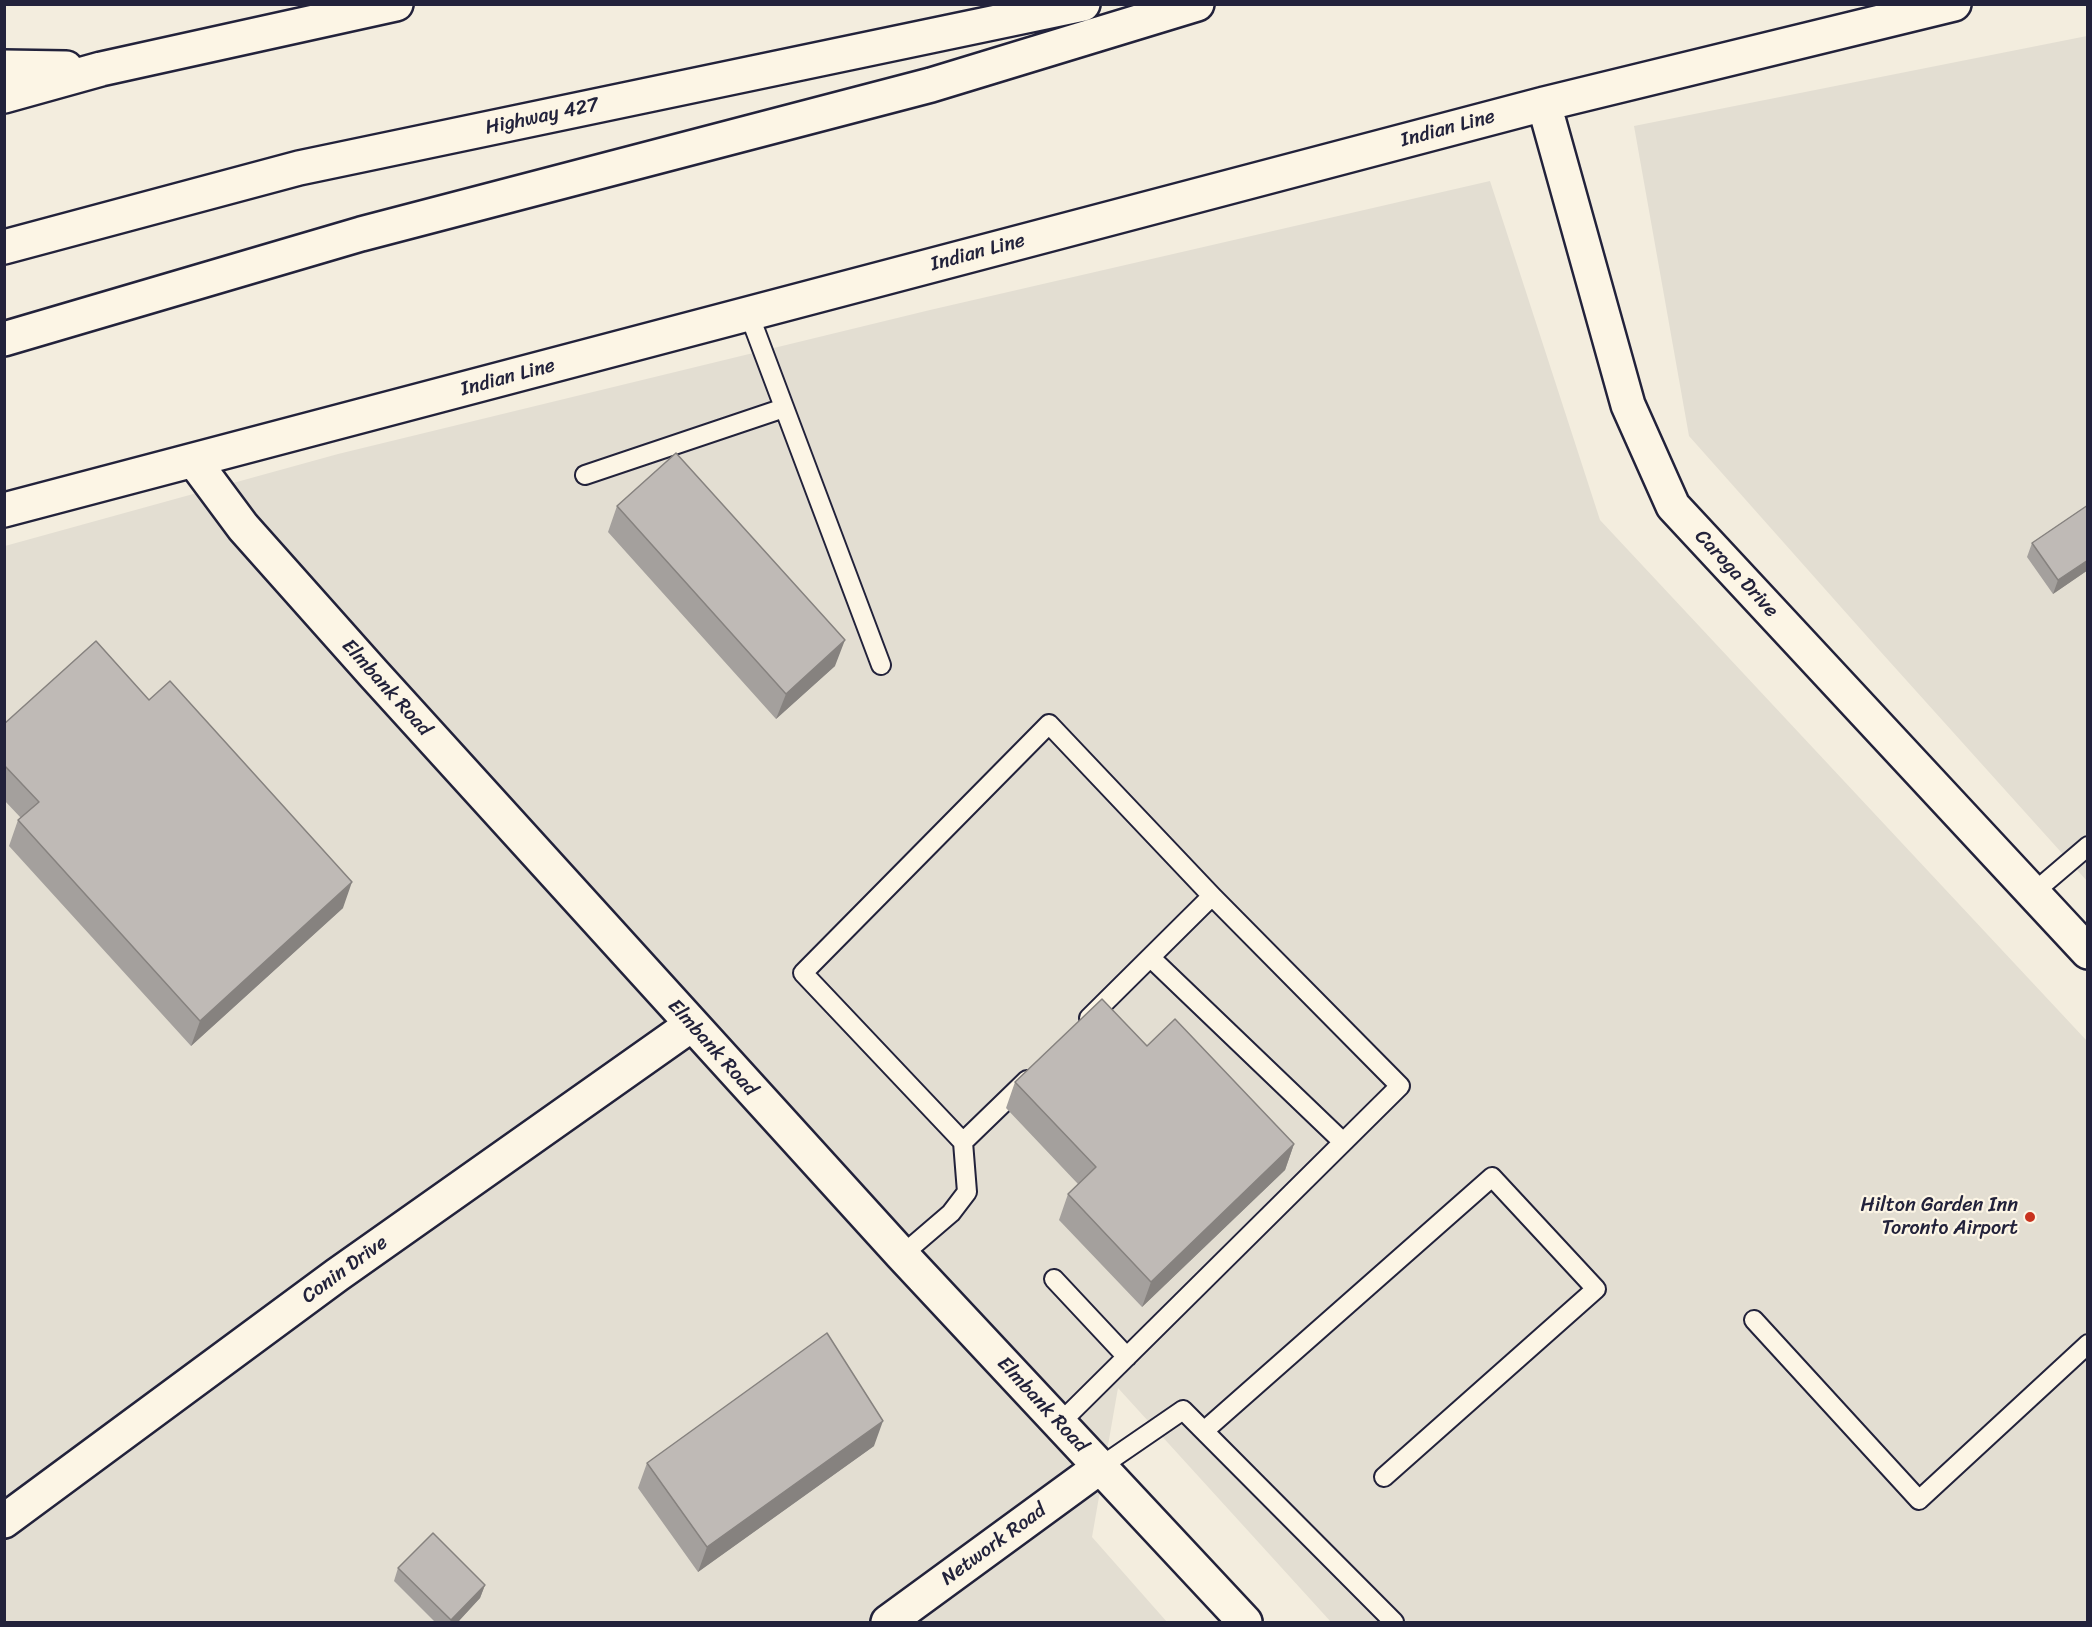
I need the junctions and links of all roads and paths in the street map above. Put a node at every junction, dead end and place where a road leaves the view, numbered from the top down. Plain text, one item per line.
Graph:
1 (396, 4) edge
2 (1083, 4) edge
3 (1197, 4) edge
4 (1954, 4) edge
5 (4, 67) edge
6 (101, 69) junction
7 (4, 96) edge
8 (1544, 104) junction
9 (4, 247) edge
10 (749, 314) junction
11 (4, 339) edge
12 (784, 408) junction
13 (194, 461) junction
14 (585, 475) dead end
15 (4, 510) edge
16 (881, 665) dead end
17 (2088, 846) edge
18 (2033, 893) junction
19 (1212, 896) junction
20 (2088, 952) edge
21 (1150, 958) junction
22 (692, 1025) junction
23 (1074, 1033) edge
24 (1040, 1067) edge
25 (963, 1142) junction
26 (1343, 1142) junction
27 (902, 1255) junction
28 (1054, 1279) dead end
29 (1754, 1320) dead end
30 (2088, 1344) edge
31 (1127, 1357) junction
32 (1060, 1423) junction
33 (1204, 1431) junction
34 (1100, 1467) junction
35 (1384, 1477) dead end
36 (4, 1521) edge
37 (888, 1623) edge
38 (1245, 1623) edge
39 (1394, 1623) edge

1 - 6 main road
2 - 9 main road, Highway 427
3 - 11 main road
4 - 8 main road, Indian Line
5 - 6 main road
6 - 7 main road
8 - 10 main road, Indian Line
8 - 18 main road, Caroga Drive
10 - 12 lane
10 - 13 main road, Indian Line
12 - 14 lane
12 - 16 lane
13 - 15 main road, Indian Line
13 - 22 main road, Elmbank Road
17 - 18 lane
18 - 20 main road, Caroga Drive
19 - 21 lane
19 - 25 lane
19 - 26 lane
21 - 23 lane
21 - 26 lane
22 - 27 main road, Elmbank Road
22 - 36 main road, Conin Drive
24 - 25 lane
25 - 27 lane
26 - 31 lane
27 - 32 main road, Elmbank Road
28 - 31 lane
29 - 30 lane
31 - 32 lane
32 - 34 main road, Elmbank Road
33 - 34 lane
33 - 35 lane
33 - 39 lane
34 - 37 main road, Network Road
34 - 38 main road, Elmbank Road

